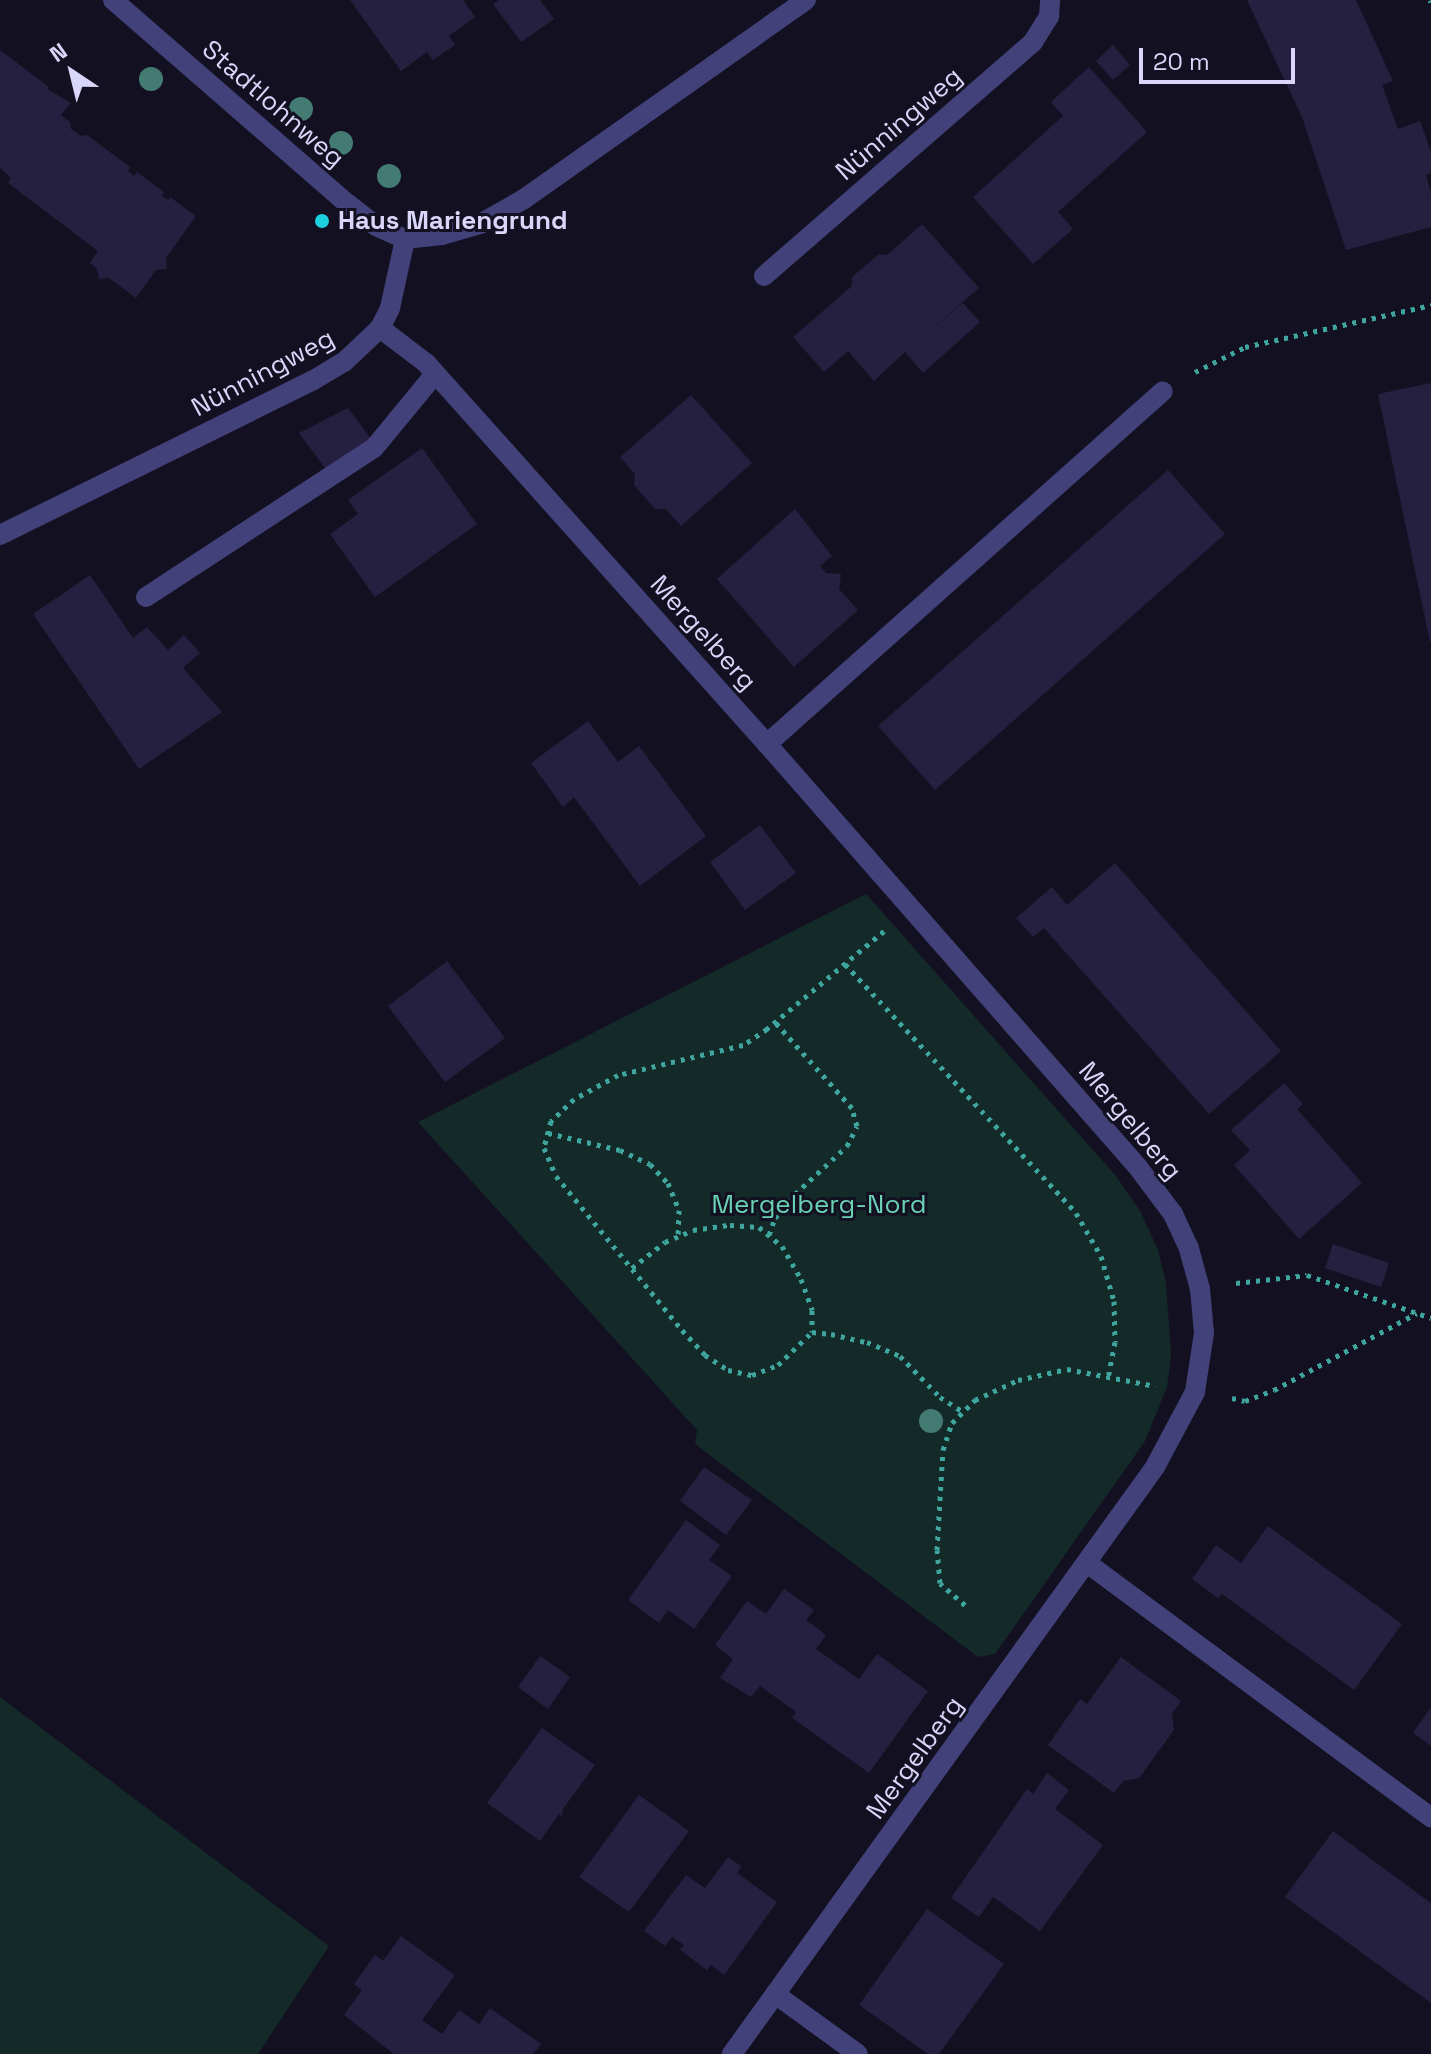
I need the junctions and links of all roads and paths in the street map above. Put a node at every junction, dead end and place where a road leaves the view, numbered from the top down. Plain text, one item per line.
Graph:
1 (113, 0) edge
2 (806, 0) edge
3 (1050, 0) edge
4 (405, 239) junction
5 (764, 276) dead end
6 (1431, 305) edge
7 (380, 328) junction
8 (435, 374) junction
9 (1163, 391) joint
10 (0, 535) edge
11 (146, 597) dead end
12 (767, 744) junction
13 (911, 908) junction
14 (845, 964) junction
15 (775, 1022) junction
16 (548, 1133) junction
17 (769, 1235) junction
18 (678, 1236) junction
19 (632, 1268) junction
20 (1200, 1289) junction
21 (1417, 1313) junction
22 (1431, 1318) edge
23 (812, 1332) junction
24 (1108, 1377) junction
25 (1195, 1392) junction
26 (1245, 1401) dead end
27 (963, 1412) junction
28 (1087, 1563) junction
29 (965, 1605) dead end
30 (1431, 1818) edge
31 (775, 1994) junction
32 (732, 2054) edge
33 (858, 2054) edge

1 - 4 street, Stadtlohnweg
2 - 4 street
3 - 5 street, Nünningweg
4 - 7 street, Nünningweg
6 - 9 path
7 - 8 street, Mergelberg
7 - 10 street, Nünningweg
8 - 11 street
8 - 12 street, Mergelberg
9 - 12 street
12 - 13 street, Mergelberg
13 - 14 path
13 - 20 street, Mergelberg
14 - 15 path
14 - 24 path
15 - 16 path
15 - 17 path
16 - 18 path
16 - 19 path
17 - 18 path
17 - 23 path
18 - 19 path
19 - 23 path
20 - 21 path
20 - 25 street, Mergelberg
21 - 22 path
21 - 26 path
23 - 27 path
24 - 25 path
24 - 27 path
25 - 28 street, Mergelberg
27 - 29 path
28 - 30 street
28 - 31 street, Mergelberg
31 - 32 street, Mergelberg
31 - 33 street

